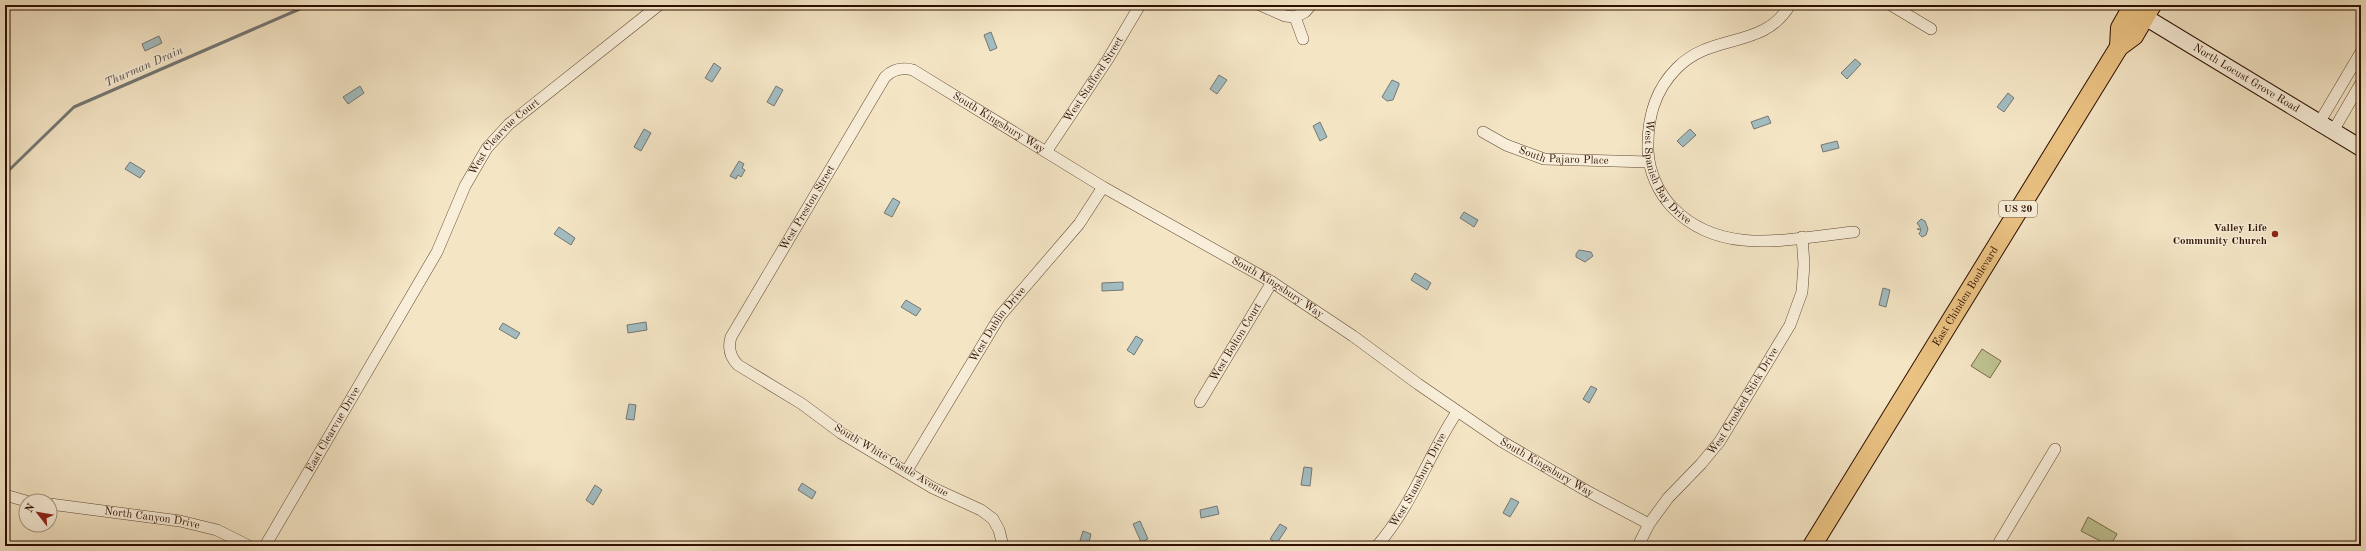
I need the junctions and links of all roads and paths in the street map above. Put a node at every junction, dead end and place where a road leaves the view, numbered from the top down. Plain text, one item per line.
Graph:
1 (660, 5) edge
2 (1140, 5) edge
3 (1260, 5) edge
4 (1311, 5) edge
5 (1790, 5) edge
6 (1891, 5) edge
7 (2140, 9) edge
8 (1295, 17) junction
9 (1932, 29) dead end
10 (1303, 38) dead end
11 (2361, 52) edge
12 (898, 70) joint
13 (2361, 83) edge
14 (2326, 127) junction
15 (1483, 132) dead end
16 (2361, 148) edge
17 (1046, 152) junction
18 (1649, 162) junction
19 (1103, 187) junction
20 (1854, 232) dead end
21 (1802, 237) junction
22 (1272, 282) junction
23 (402, 312) joint
24 (731, 354) joint
25 (1200, 402) dead end
26 (1457, 412) junction
27 (2055, 449) dead end
28 (906, 472) junction
29 (5, 495) edge
30 (18, 499) edge
31 (58, 505) edge
32 (1649, 524) junction
33 (249, 546) edge
34 (265, 546) edge
35 (1003, 546) edge
36 (1377, 546) edge
37 (1638, 546) edge
38 (1812, 546) edge
39 (1998, 546) edge

1 - 23 street, West Clearvue Court
2 - 17 street, West Stafford Street
3 - 8 street
4 - 8 street
5 - 18 street, West Spanish Bay Drive
6 - 9 street
7 - 14 main road, North Locust Grove Road
7 - 38 main road, East Chinden Boulevard / US 20
8 - 10 street
11 - 14 street
12 - 17 street, South Kingsbury Way
12 - 24 street, West Preston Street
13 - 14 street
14 - 16 main road, North Locust Grove Road
15 - 18 street, South Pajaro Place
17 - 19 street, South Kingsbury Way
18 - 21 street, West Spanish Bay Drive
19 - 22 street, South Kingsbury Way
19 - 28 street, West Dublin Drive
20 - 21 street, West Spanish Bay Drive
21 - 32 street, West Crooked Stick Drive
22 - 25 street, West Bolton Court
22 - 26 street, South Kingsbury Way
23 - 34 street, East Clearvue Drive
24 - 28 street, South White Castle Avenue
26 - 32 street, South Kingsbury Way
26 - 36 street, West Stansbury Drive
27 - 39 street
28 - 35 street, South White Castle Avenue
29 - 30 street
31 - 33 street, North Canyon Drive
32 - 37 street, West Crooked Stick Drive

